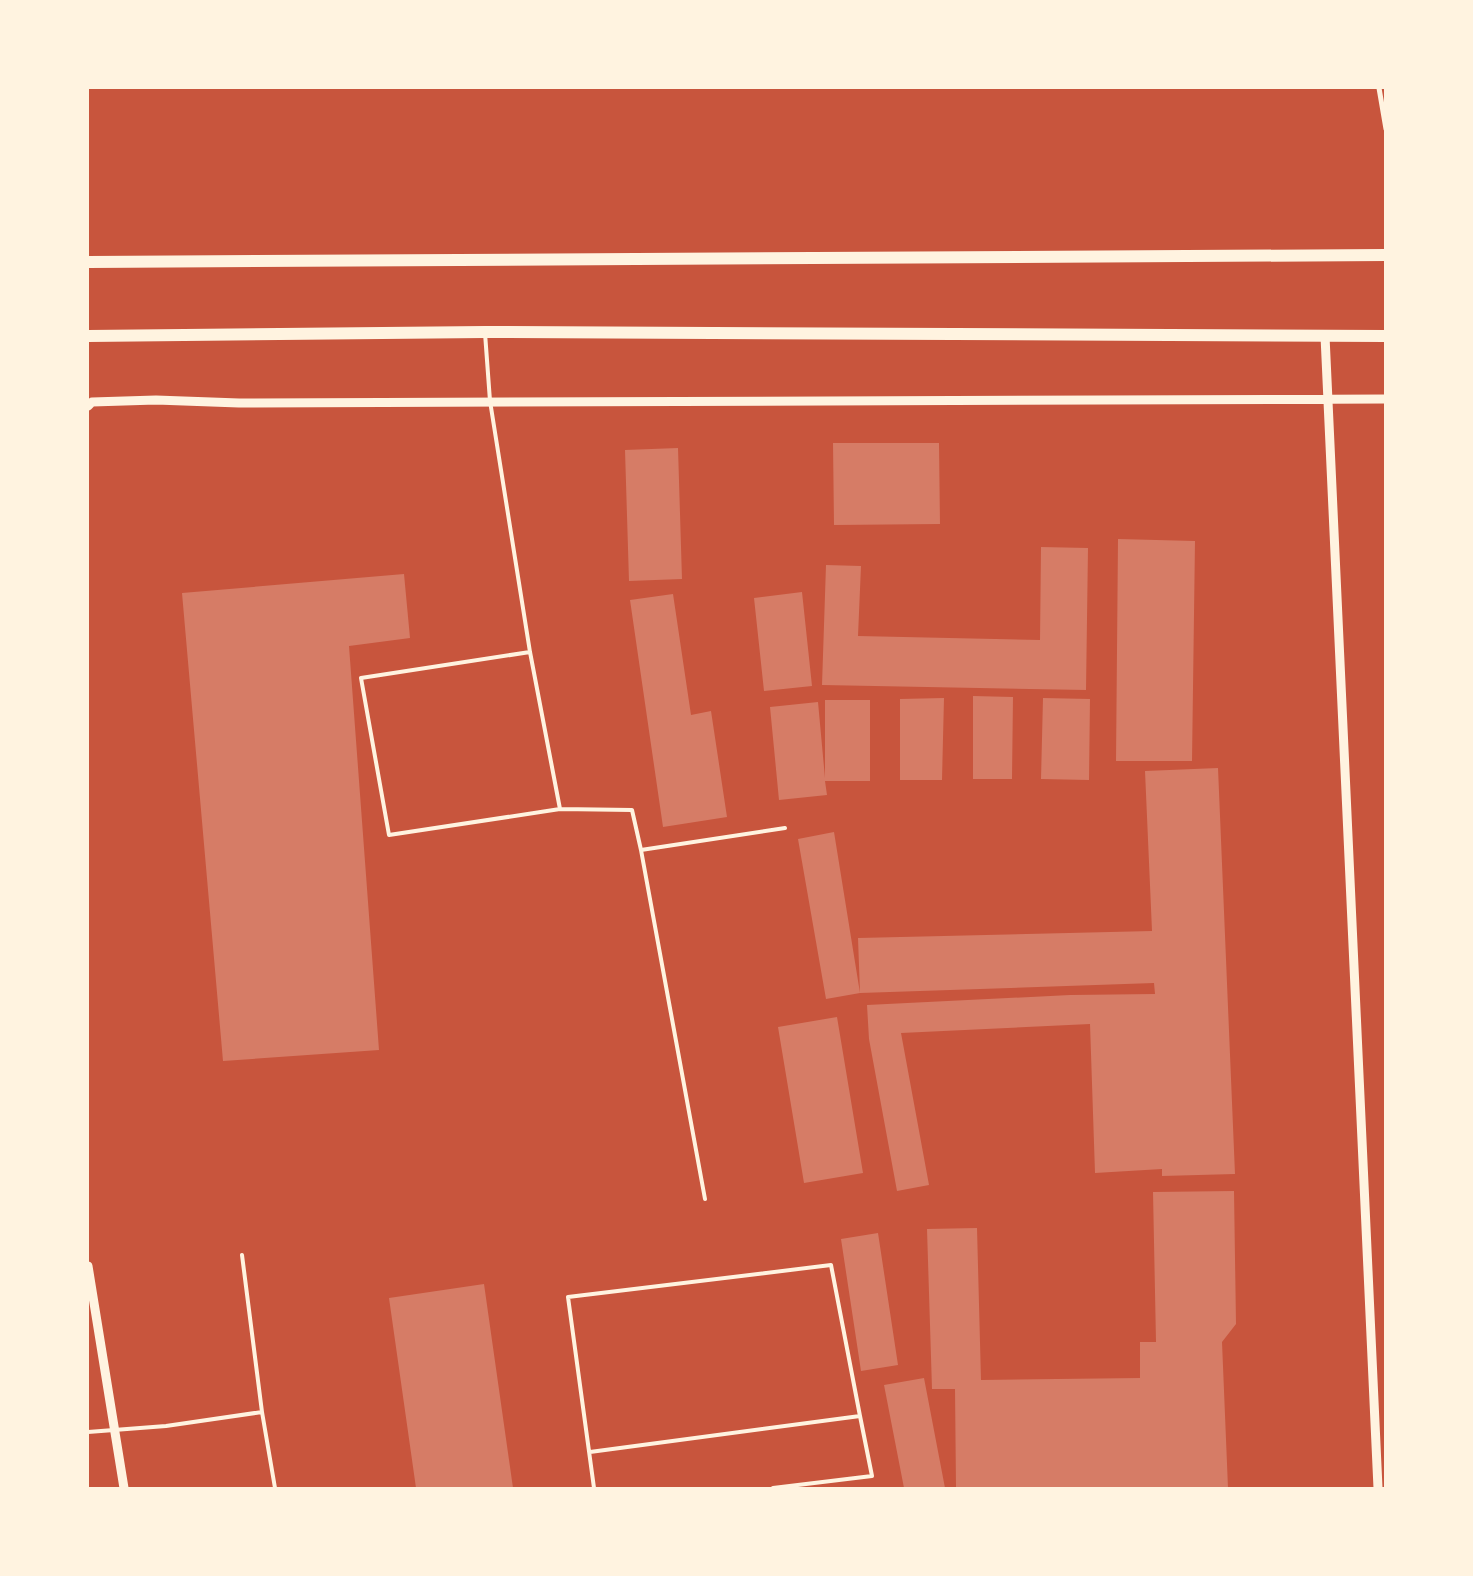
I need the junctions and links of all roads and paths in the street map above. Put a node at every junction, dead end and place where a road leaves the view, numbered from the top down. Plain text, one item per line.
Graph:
1 (1379, 88) edge
2 (1386, 129) edge
3 (1386, 255) edge
4 (88, 262) edge
5 (485, 332) junction
6 (88, 336) edge
7 (1325, 336) junction
8 (1386, 336) edge
9 (1328, 399) junction
10 (1386, 399) edge
11 (490, 402) junction
12 (89, 403) edge
13 (530, 652) junction
14 (560, 809) junction
15 (785, 828) dead end
16 (641, 850) junction
17 (705, 1199) dead end
18 (242, 1256) dead end
19 (88, 1266) edge
20 (262, 1412) junction
21 (860, 1416) junction
22 (114, 1430) junction
23 (88, 1432) edge
24 (590, 1452) junction
25 (124, 1488) edge
26 (275, 1488) edge
27 (594, 1488) edge
28 (773, 1488) edge
29 (1378, 1488) edge

1 - 2 street
3 - 4 main road
5 - 6 main road
5 - 7 main road
5 - 11 lane
7 - 8 main road
7 - 9 street
9 - 10 street
9 - 11 street
9 - 29 street
11 - 12 street
11 - 13 lane
13 - 14 lane
13 - 14 lane
14 - 16 lane
15 - 16 lane
16 - 17 lane
18 - 20 lane
19 - 22 street
20 - 22 lane
20 - 26 lane
21 - 24 lane
21 - 24 lane
21 - 28 lane
22 - 23 lane
22 - 25 street
24 - 27 lane

